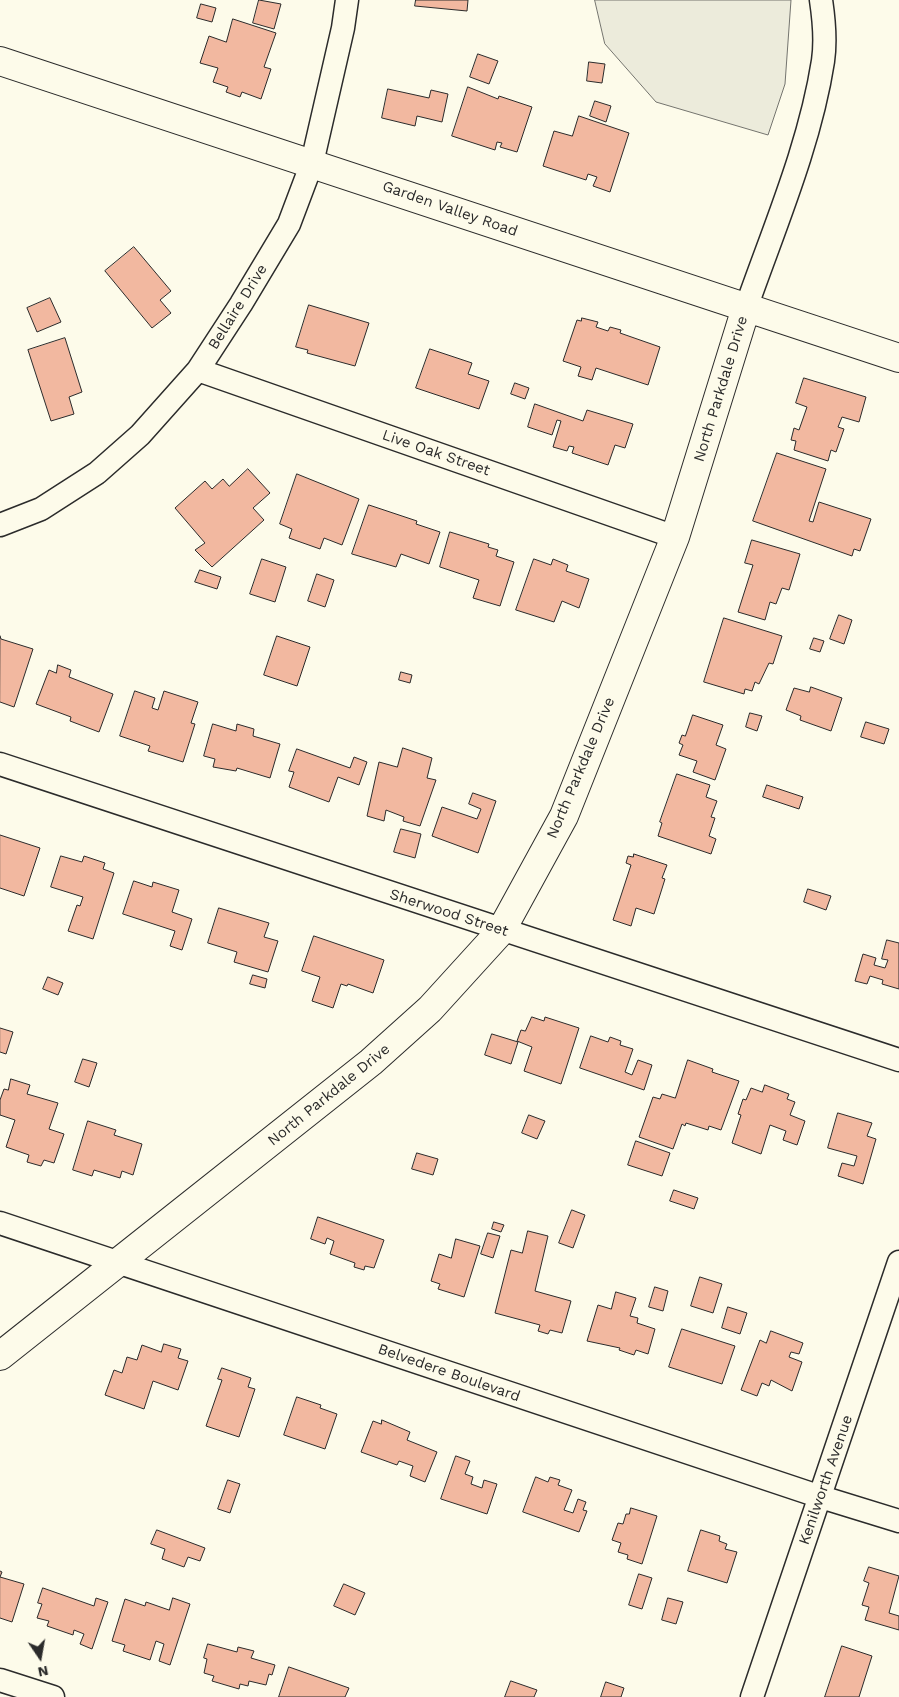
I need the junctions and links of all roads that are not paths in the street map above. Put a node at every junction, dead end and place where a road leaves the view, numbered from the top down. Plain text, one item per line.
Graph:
1 (347, 0) edge
2 (822, 0) edge
3 (0, 61) edge
4 (312, 163) junction
5 (746, 308) junction
6 (899, 358) edge
7 (198, 370) junction
8 (0, 525) edge
9 (675, 537) junction
10 (0, 764) edge
11 (501, 931) junction
12 (899, 1060) edge
13 (0, 1223) edge
14 (119, 1262) junction
15 (899, 1262) edge
16 (0, 1356) edge
17 (821, 1497) junction
18 (899, 1521) edge
19 (0, 1680) edge
20 (53, 1697) edge
21 (752, 1697) edge

1 - 4 street, Bellaire Drive
2 - 5 street, North Parkdale Drive
3 - 4 street, Garden Valley Road
4 - 5 street, Garden Valley Road
4 - 7 street, Bellaire Drive
5 - 6 street, Garden Valley Road
5 - 9 street, North Parkdale Drive
7 - 8 street, Bellaire Drive
7 - 9 street, Live Oak Street
9 - 11 street, North Parkdale Drive
10 - 11 street, Sherwood Street
11 - 12 street, Sherwood Street
11 - 14 street, North Parkdale Drive
13 - 14 street, Belvedere Boulevard
14 - 16 street, North Parkdale Drive
14 - 17 street, Belvedere Boulevard
15 - 17 street, Kenilworth Avenue
17 - 18 street, Belvedere Boulevard
17 - 21 street, Kenilworth Avenue
19 - 20 street

